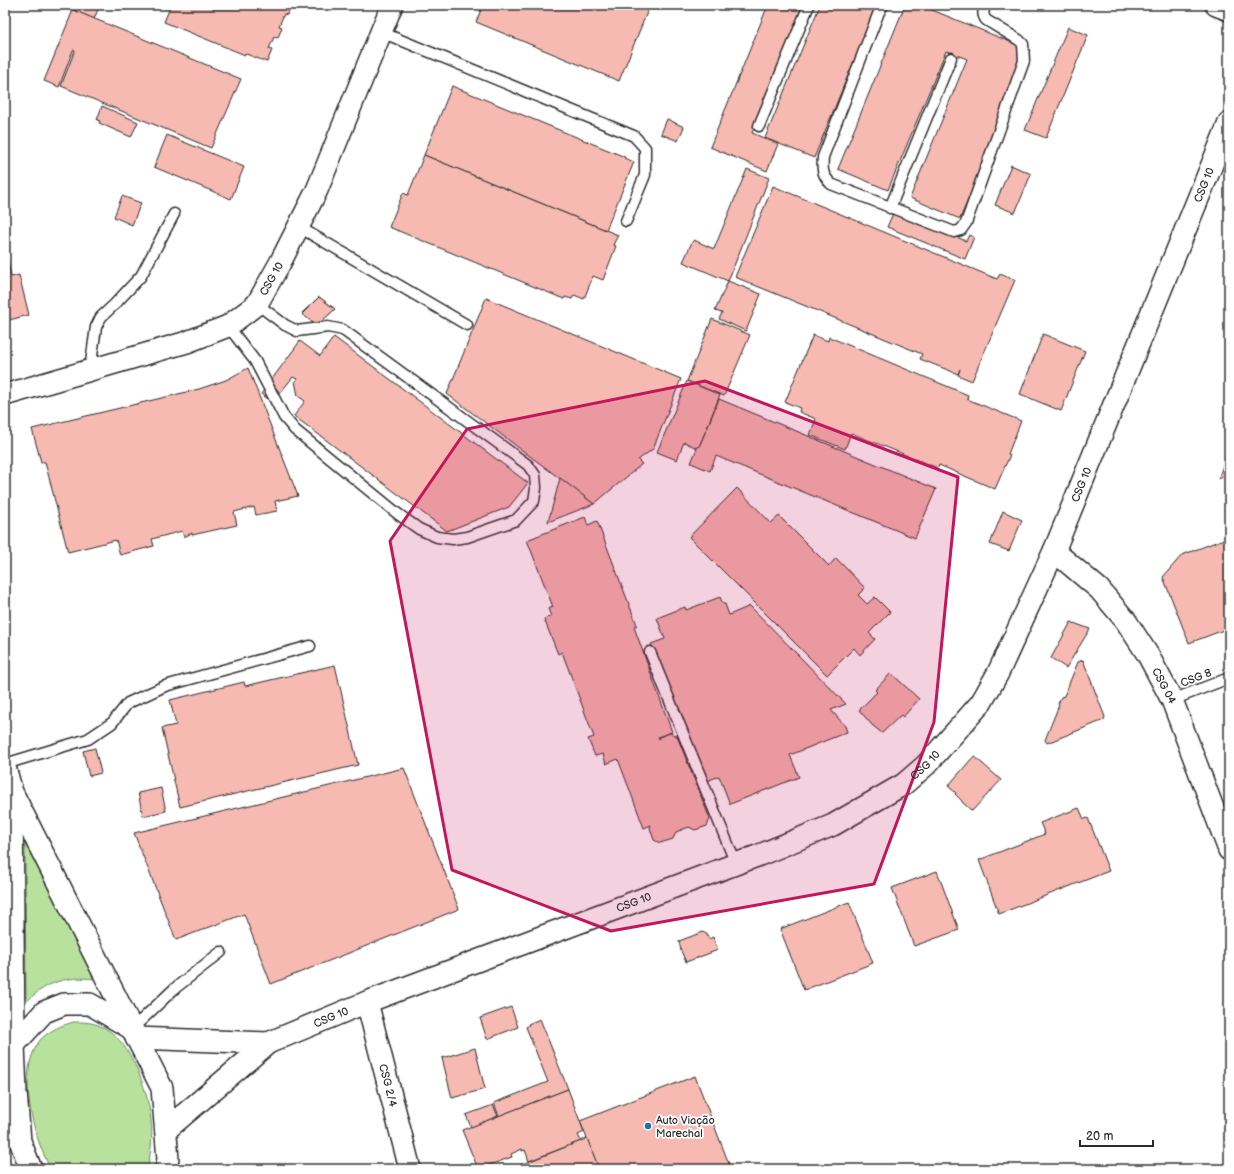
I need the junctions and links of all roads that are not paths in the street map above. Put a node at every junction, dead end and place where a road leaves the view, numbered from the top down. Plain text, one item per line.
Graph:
1 (392, 5) edge
2 (809, 5) edge
3 (884, 5) edge
4 (986, 5) edge
5 (1216, 5) edge
6 (1229, 10) edge
7 (381, 32) junction
8 (951, 58) dead end
9 (1229, 123) edge
10 (759, 126) dead end
11 (890, 208) junction
12 (174, 214) dead end
13 (626, 221) dead end
14 (299, 227) junction
15 (257, 304) junction
16 (467, 325) dead end
17 (228, 326) junction
18 (90, 370) junction
19 (5, 395) edge
20 (1054, 551) junction
21 (310, 646) dead end
22 (650, 652) dead end
23 (1229, 678) edge
24 (1172, 700) junction
25 (5, 764) edge
26 (5, 767) edge
27 (12, 792) junction
28 (1229, 850) edge
29 (736, 864) junction
30 (221, 952) dead end
31 (367, 1002) junction
32 (134, 1034) junction
33 (268, 1043) junction
34 (14, 1045) junction
35 (11, 1120) edge
36 (166, 1130) junction
37 (31, 1169) edge
38 (166, 1169) edge
39 (410, 1169) edge

1 - 7 street, CSG 10
2 - 10 lane
3 - 11 lane
4 - 11 lane
5 - 6 street
7 - 13 lane
7 - 14 street, CSG 10
8 - 11 lane
9 - 20 street, CSG 10
12 - 18 lane
14 - 15 street, CSG 10
14 - 16 lane
15 - 17 street, CSG 10
15 - 17 lane
17 - 18 street, CSG 10
18 - 19 street, CSG 10
20 - 24 street, CSG 04
20 - 29 street, CSG 10
21 - 25 lane
22 - 29 lane
23 - 24 lane, CSG 8
24 - 28 street, CSG 04
26 - 27 street
27 - 32 street
27 - 34 street
29 - 31 street, CSG 10
30 - 32 lane
31 - 33 street, CSG 10
31 - 39 street, CSG 2/4
32 - 33 street, CSG 10
32 - 34 street
32 - 36 street
33 - 36 street, CSG 10
34 - 35 street
35 - 37 street
36 - 38 street

